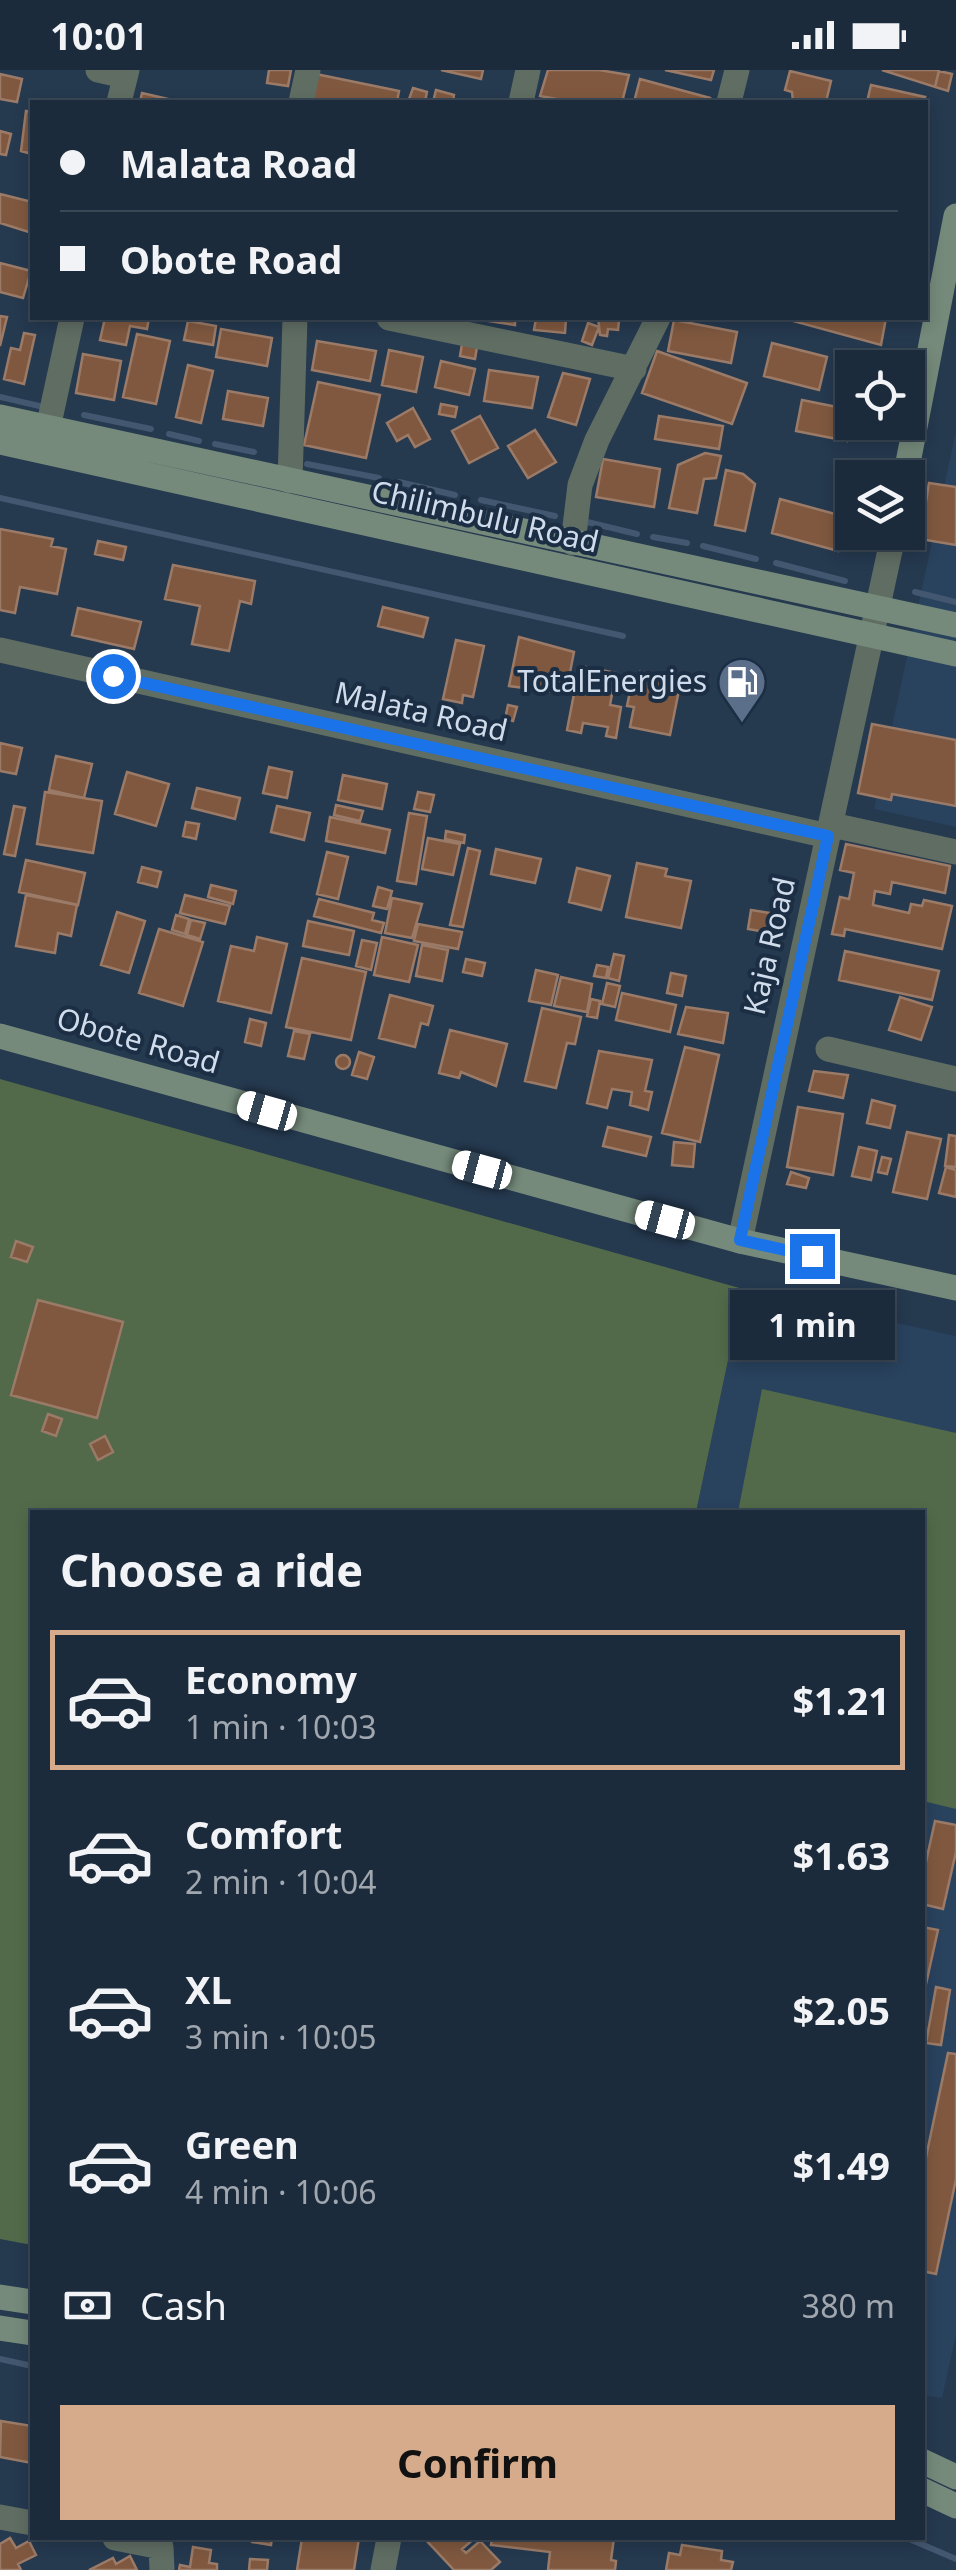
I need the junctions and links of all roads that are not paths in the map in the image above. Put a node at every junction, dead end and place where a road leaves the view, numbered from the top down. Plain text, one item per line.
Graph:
1 (98, 70) edge
2 (308, 70) edge
3 (528, 70) edge
4 (737, 70) edge
5 (126, 73) edge
6 (120, 100) edge
7 (301, 100) edge
8 (521, 100) edge
9 (730, 100) edge
10 (956, 216) edge
11 (932, 305) edge
12 (72, 320) edge
13 (295, 320) edge
14 (399, 320) edge
15 (657, 320) edge
16 (634, 370) junction
17 (0, 417) edge
18 (48, 428) junction
19 (0, 442) edge
20 (908, 460) edge
21 (290, 481) junction
22 (573, 543) junction
23 (890, 550) edge
24 (878, 608) junction
25 (956, 625) edge
26 (874, 638) junction
27 (0, 650) edge
28 (956, 654) edge
29 (830, 831) junction
30 (956, 852) edge
31 (0, 1036) edge
32 (828, 1050) dead end
33 (956, 1079) edge
34 (740, 1240) junction
35 (956, 1288) edge
36 (0, 2297) edge
37 (30, 2302) edge
38 (0, 2328) edge
39 (30, 2333) edge
40 (925, 2463) edge
41 (956, 2476) edge
42 (925, 2491) edge
43 (956, 2506) edge
44 (0, 2518) edge
45 (30, 2523) edge
46 (124, 2540) edge
47 (389, 2540) edge
48 (162, 2570) edge
49 (383, 2570) edge

1 - 5 street
2 - 7 street
3 - 8 street
4 - 9 street
5 - 6 street
10 - 11 main road
11 - 20 main road
12 - 18 street
13 - 21 street
14 - 16 street
15 - 16 street
16 - 22 street
17 - 18 main road, Chilimbulu Road
18 - 21 main road, Chilimbulu Road
19 - 26 main road, Chilimbulu Road
21 - 22 main road, Chilimbulu Road
22 - 24 main road, Chilimbulu Road
23 - 24 street, Kaja Road
24 - 25 main road, Chilimbulu Road
24 - 26 street, Kaja Road
26 - 28 main road, Chilimbulu Road
26 - 29 street, Kaja Road
27 - 29 street, Malata Road
29 - 30 street, Malata Road
29 - 34 street, Kaja Road
31 - 34 main road, Obote Road
32 - 33 street
34 - 35 main road, Obote Road
36 - 37 main road
38 - 39 main road
40 - 41 main road
42 - 43 main road
44 - 45 street
46 - 48 street
47 - 49 street

